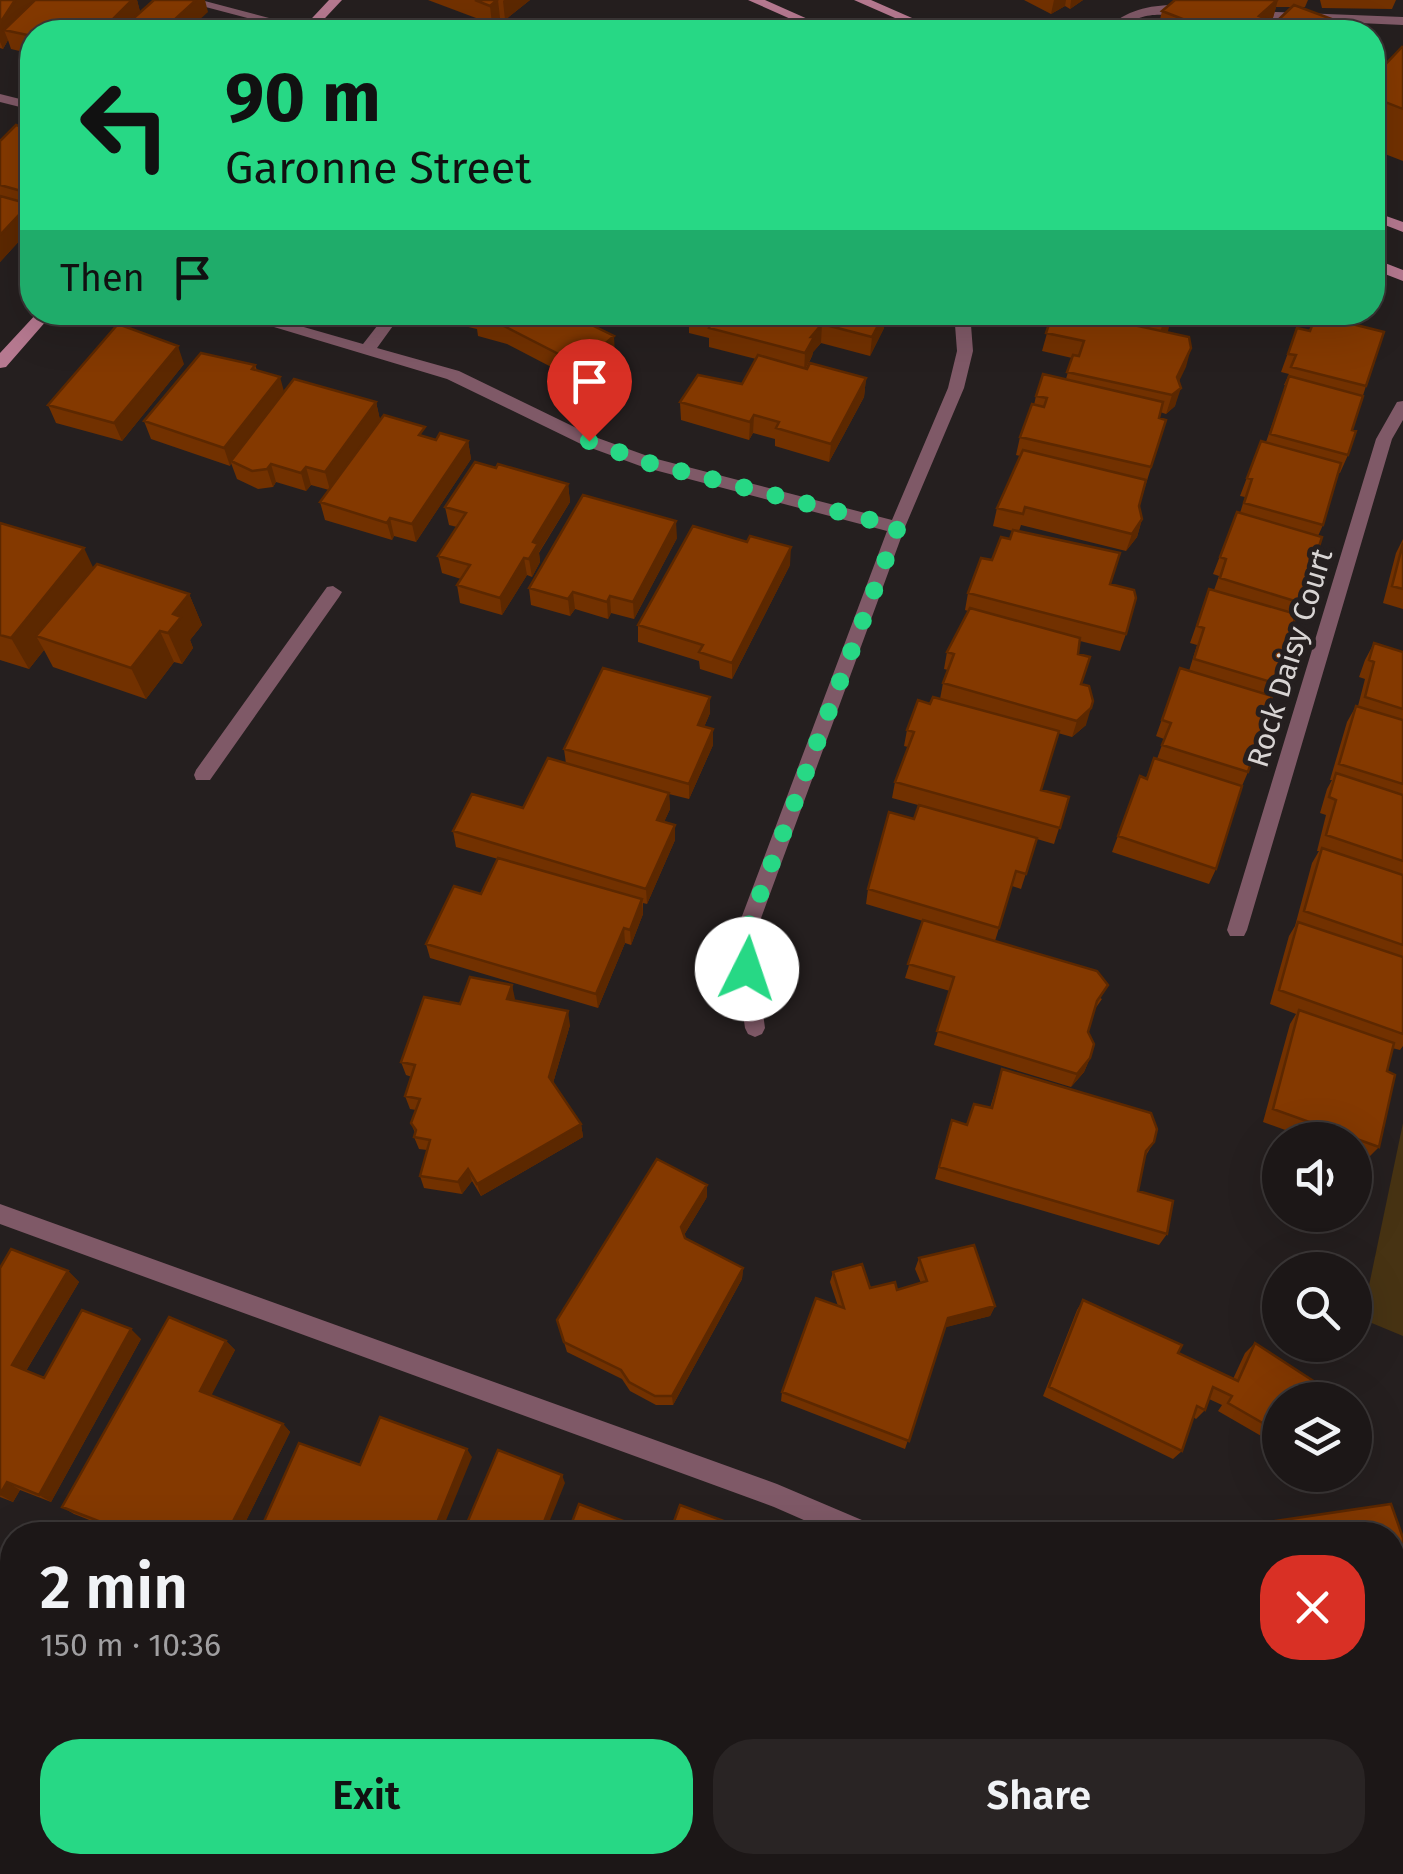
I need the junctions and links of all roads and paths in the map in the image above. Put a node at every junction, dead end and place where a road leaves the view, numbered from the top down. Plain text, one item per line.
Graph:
1 (184, 0) edge
2 (336, 0) edge
3 (754, 0) edge
4 (860, 0) edge
5 (1202, 14) edge
6 (260, 20) edge
7 (317, 20) edge
8 (802, 20) edge
9 (908, 20) edge
10 (1127, 20) edge
11 (1237, 20) edge
12 (1385, 20) edge
13 (35, 325) edge
14 (279, 325) edge
15 (386, 325) edge
16 (963, 325) edge
17 (368, 349) junction
18 (0, 364) edge
19 (1403, 406) edge
20 (898, 527) junction
21 (332, 592) dead end
22 (203, 775) dead end
23 (1237, 930) dead end
24 (754, 1028) dead end
25 (0, 1214) edge
26 (836, 1522) edge

1 - 6 street
2 - 7 main road
3 - 8 main road
4 - 9 main road
5 - 10 street
11 - 12 street
13 - 18 main road
14 - 17 street
15 - 17 street
16 - 20 street
17 - 20 street
19 - 23 street, Rock Daisy Court
20 - 24 street
21 - 22 street
25 - 26 street

